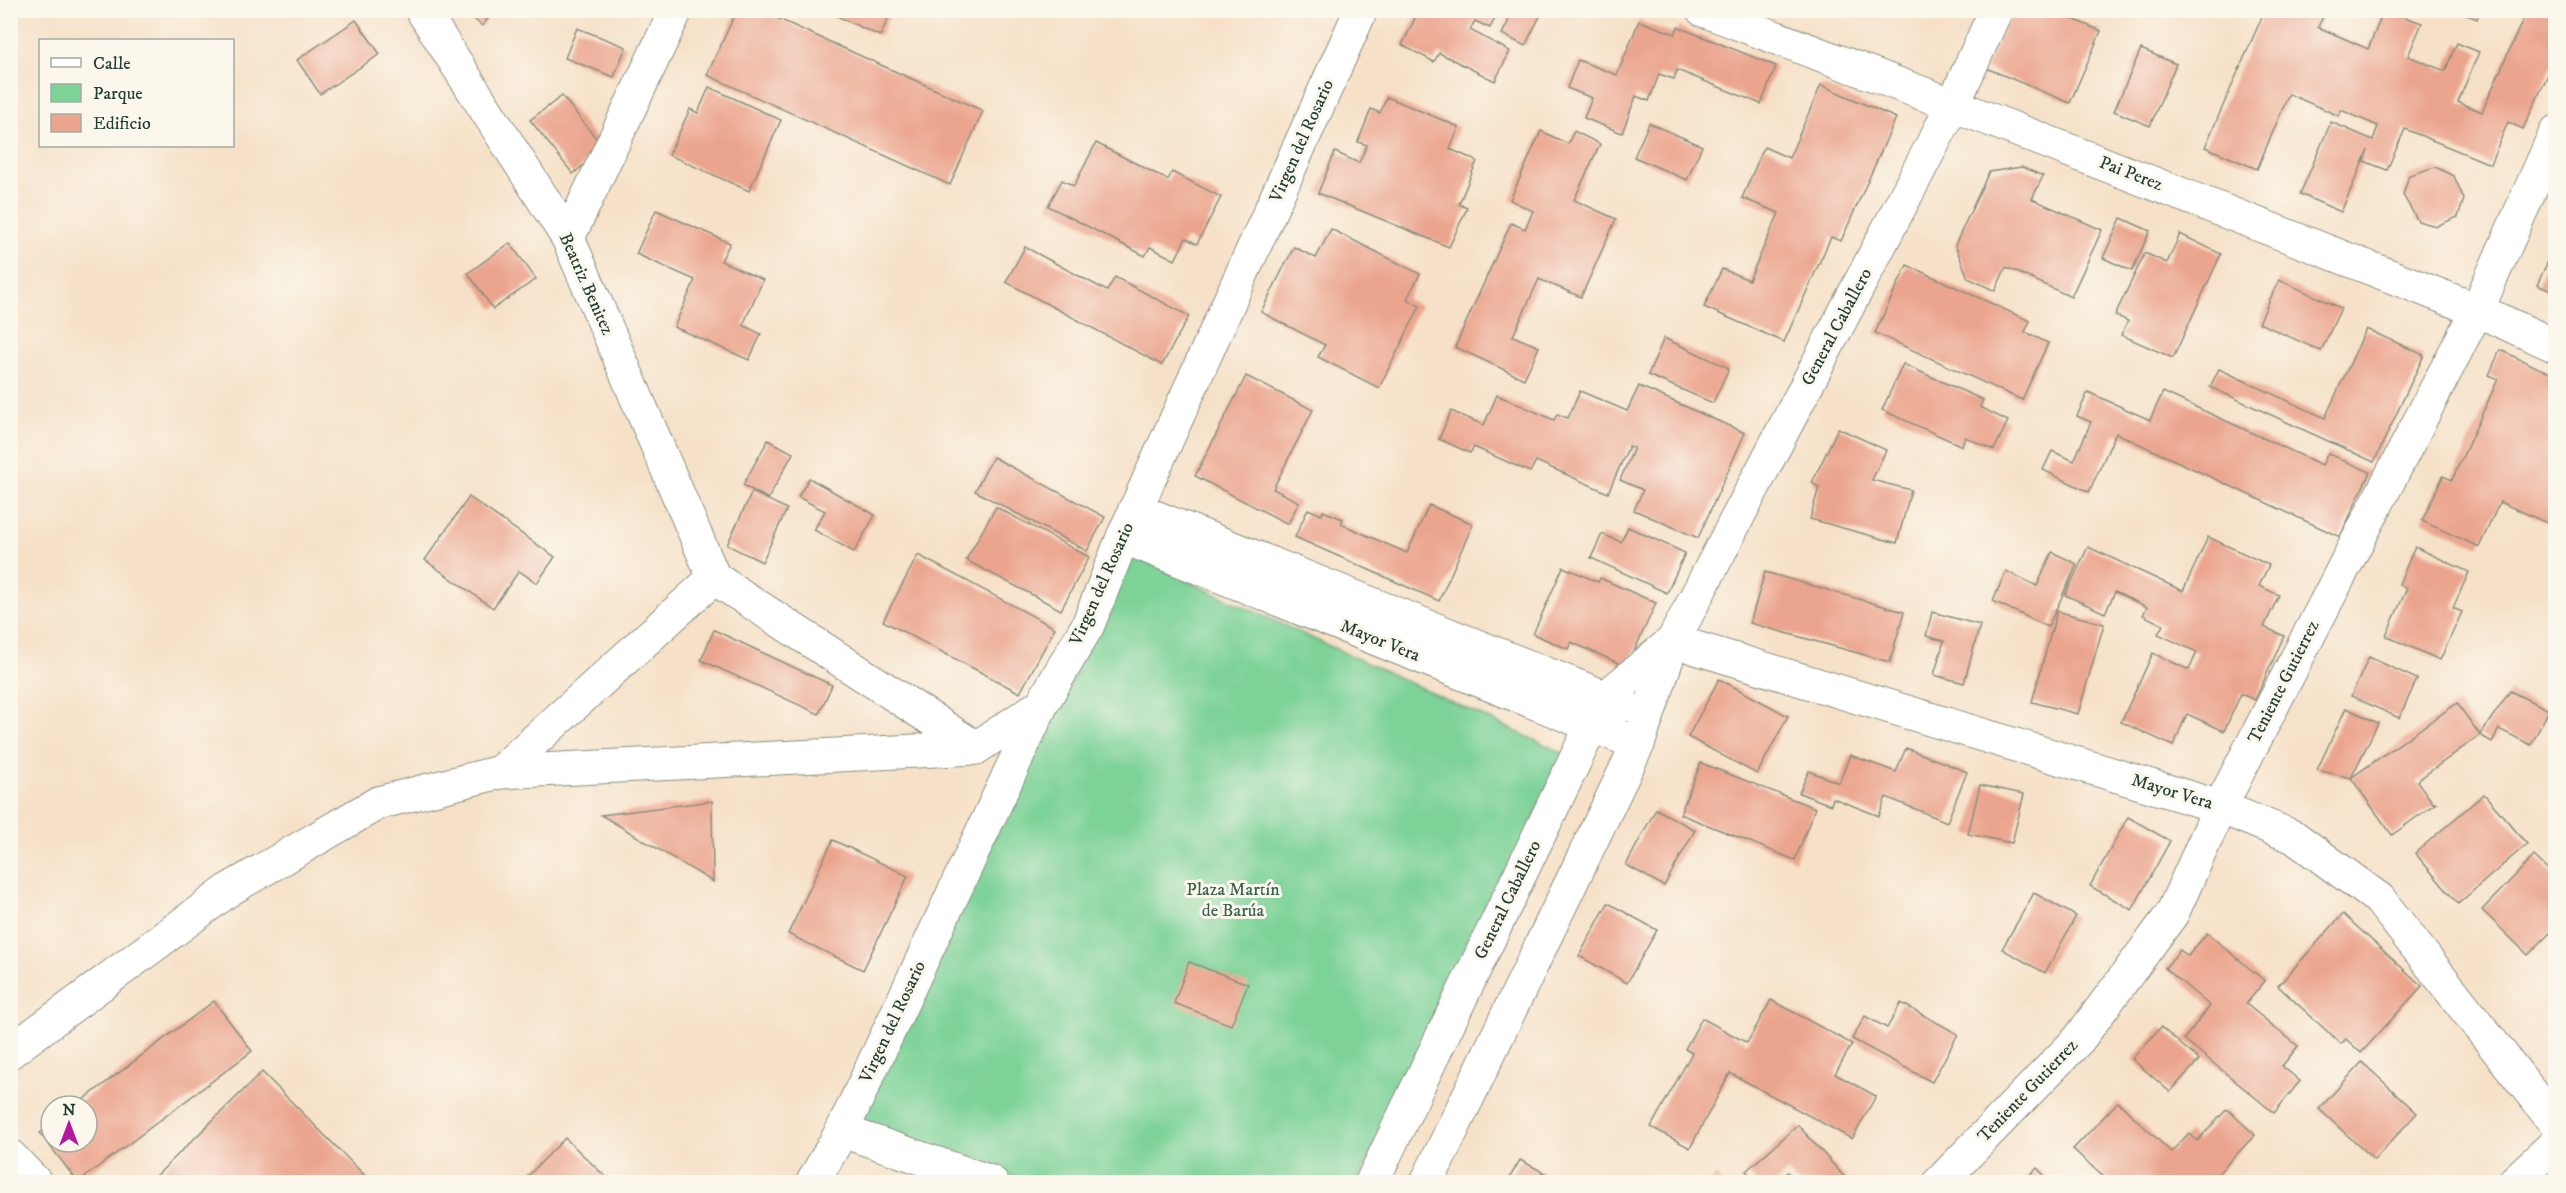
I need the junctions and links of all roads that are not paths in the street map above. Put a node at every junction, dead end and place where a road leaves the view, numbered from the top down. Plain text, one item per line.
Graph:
1 (422, 10) edge
2 (675, 10) edge
3 (1360, 10) edge
4 (1703, 10) edge
5 (1996, 10) edge
6 (1953, 105) junction
7 (2556, 132) edge
8 (568, 238) junction
9 (2477, 310) junction
10 (2556, 346) edge
11 (1129, 523) junction
12 (714, 578) junction
13 (1673, 641) junction
14 (1042, 704) junction
15 (1598, 712) junction
16 (1643, 729) junction
17 (976, 748) junction
18 (500, 772) junction
19 (2220, 807) junction
20 (10, 1052) edge
21 (2556, 1124) edge
22 (842, 1131) junction
23 (2556, 1143) edge
24 (10, 1156) edge
25 (35, 1182) edge
26 (813, 1182) edge
27 (991, 1182) edge
28 (1372, 1182) edge
29 (1427, 1182) edge
30 (1940, 1182) edge
31 (2514, 1182) edge

1 - 8 street, Beatriz Benitez
2 - 8 street
3 - 11 street, Virgen del Rosario
4 - 6 street, Pai Perez
5 - 6 street, General Caballero
6 - 9 street, Pai Perez
6 - 13 street, General Caballero
7 - 9 street, Teniente Gutierrez
8 - 12 street, Beatriz Benitez
9 - 10 street, Pai Perez
9 - 19 street, Teniente Gutierrez
11 - 14 street, Virgen del Rosario
11 - 15 street, Mayor Vera
12 - 17 street
12 - 18 street
13 - 15 street, General Caballero
13 - 16 street, General Caballero
13 - 19 street, Mayor Vera
14 - 17 street
14 - 22 street, Virgen del Rosario
15 - 16 street, Mayor Vera
15 - 28 street, General Caballero
16 - 29 street, General Caballero
17 - 18 street
18 - 20 street
19 - 21 street, Mayor Vera
19 - 30 street, Teniente Gutierrez
22 - 26 street, Virgen del Rosario
22 - 27 street
23 - 31 street
24 - 25 street

